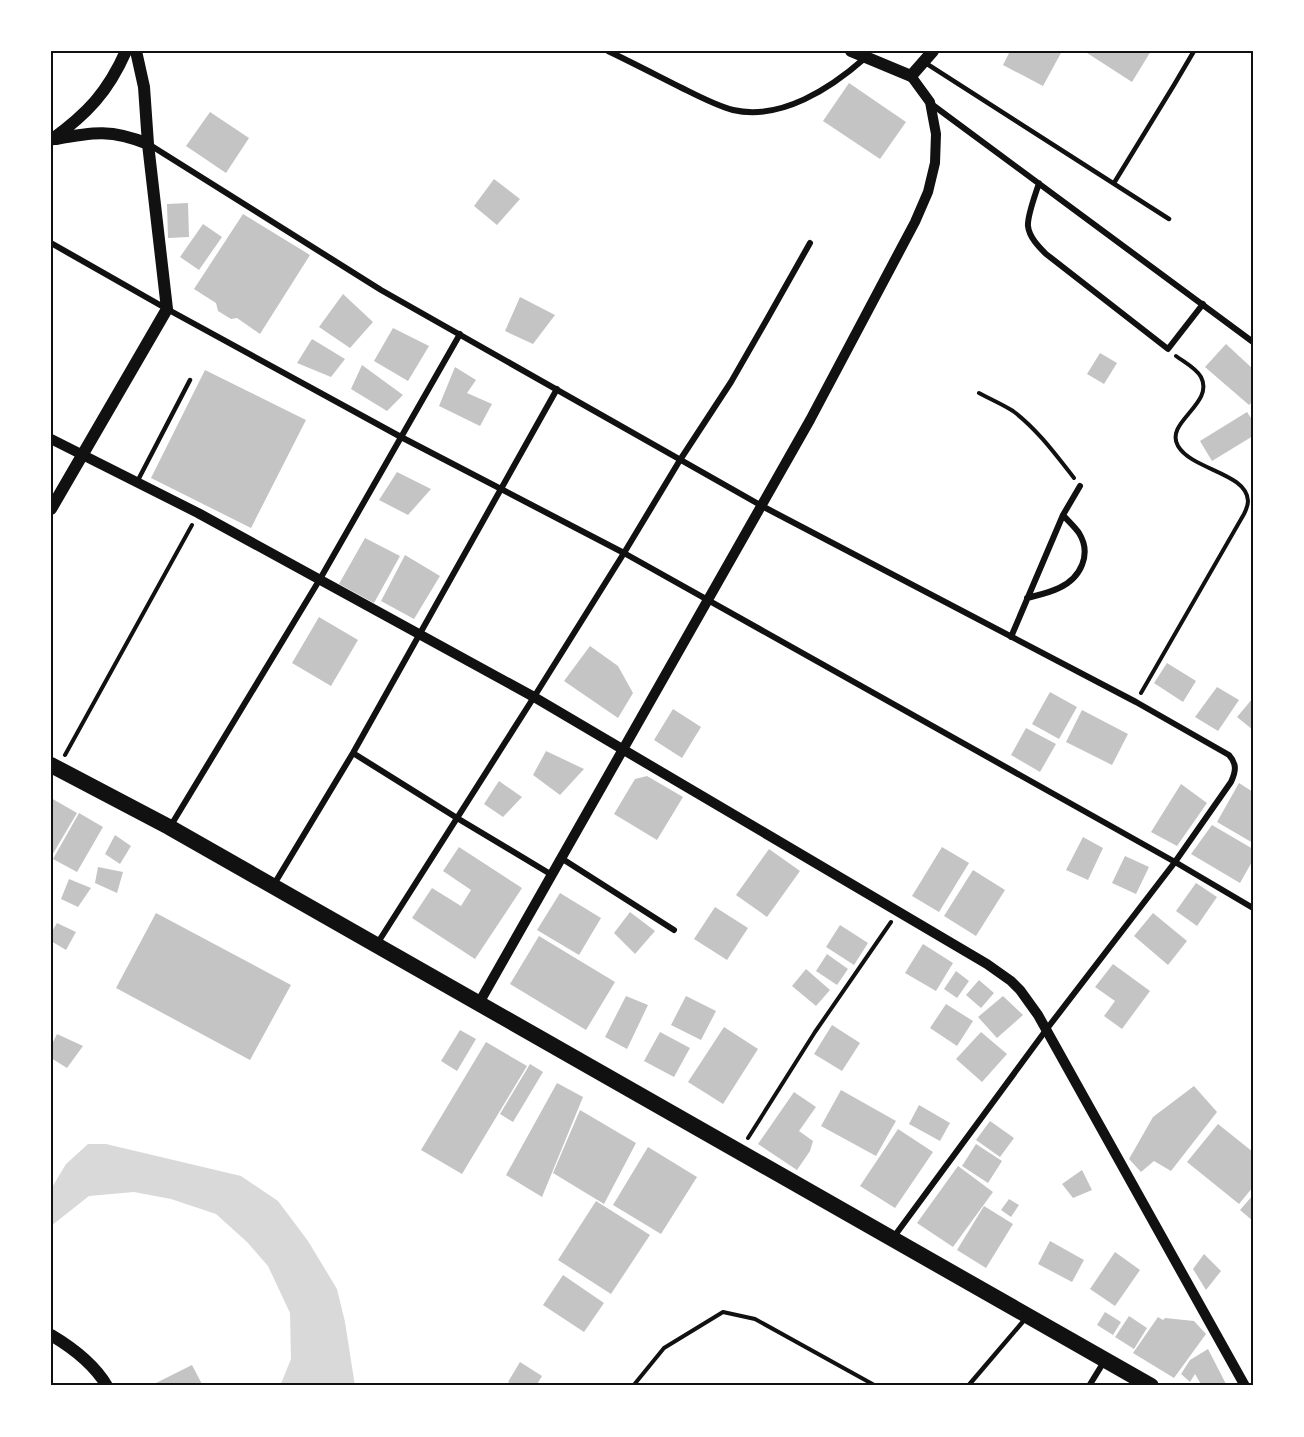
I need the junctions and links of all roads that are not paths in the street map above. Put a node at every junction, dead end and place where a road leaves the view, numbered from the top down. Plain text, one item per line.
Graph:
1 (126, 51) edge
2 (136, 51) edge
3 (608, 51) edge
4 (851, 51) edge
5 (933, 51) edge
6 (1194, 51) edge
7 (866, 57) junction
8 (924, 62) junction
9 (911, 76) junction
10 (930, 102) junction
11 (51, 140) edge
12 (148, 144) junction
13 (1039, 183) junction
14 (1114, 183) junction
15 (1169, 219) dead end
16 (51, 243) edge
17 (810, 243) dead end
18 (1203, 304) junction
19 (167, 309) junction
20 (460, 334) junction
21 (1253, 342) edge
22 (190, 380) dead end
23 (557, 389) junction
24 (401, 437) junction
25 (51, 439) edge
26 (82, 455) junction
27 (680, 460) junction
28 (137, 482) junction
29 (1080, 486) road end
30 (501, 489) junction
31 (762, 506) junction
32 (51, 509) edge
33 (1063, 515) junction
34 (624, 553) junction
35 (320, 579) junction
36 (1027, 598) junction
37 (708, 601) junction
38 (419, 634) junction
39 (1011, 637) junction
40 (534, 697) junction
41 (623, 750) junction
42 (353, 753) junction
43 (54, 767) edge
44 (457, 818) junction
45 (169, 827) junction
46 (561, 858) junction
47 (1175, 862) junction
48 (552, 875) junction
49 (273, 886) junction
50 (1253, 908) edge
51 (674, 930) dead end
52 (376, 945) junction
53 (479, 1003) junction
54 (1046, 1030) junction
55 (893, 1239) junction
56 (1028, 1316) junction
57 (51, 1335) edge
58 (1105, 1360) junction
59 (106, 1386) edge
60 (968, 1386) edge
61 (1089, 1386) edge
62 (1151, 1386) edge
63 (1245, 1386) edge

1 - 11 main road
2 - 12 main road
3 - 7 street
4 - 7 main road
5 - 8 main road
6 - 14 lane
7 - 9 main road
8 - 9 main road
8 - 14 lane
9 - 10 street
10 - 13 street
10 - 31 street
11 - 12 main road
12 - 19 main road
12 - 20 street
13 - 18 street
13 - 18 street
14 - 15 lane
16 - 19 street
17 - 27 street
18 - 21 street
19 - 24 street
19 - 26 main road
20 - 23 street
20 - 24 street
22 - 28 lane
23 - 27 street
23 - 30 street
24 - 30 street
24 - 35 street
25 - 26 street
26 - 28 street
26 - 32 main road
27 - 31 street
27 - 34 street
28 - 35 street
29 - 33 street
30 - 34 street
30 - 38 street
31 - 37 street
31 - 39 street
33 - 36 street
33 - 36 street
34 - 37 street
34 - 40 street
35 - 38 street
35 - 45 street
36 - 39 street
37 - 41 street
37 - 47 street
38 - 40 street
38 - 42 street
39 - 47 street
40 - 41 street
40 - 44 street
41 - 46 street
41 - 54 street
42 - 44 street
42 - 49 street
43 - 45 highway
44 - 48 street
44 - 52 street
45 - 49 highway
46 - 48 street
46 - 51 street
47 - 50 street
47 - 54 street
48 - 53 street
49 - 52 highway
52 - 53 highway
53 - 55 highway
54 - 55 street
54 - 63 street
55 - 56 highway
56 - 58 highway
56 - 60 lane
57 - 59 main road
58 - 61 street
58 - 62 highway

